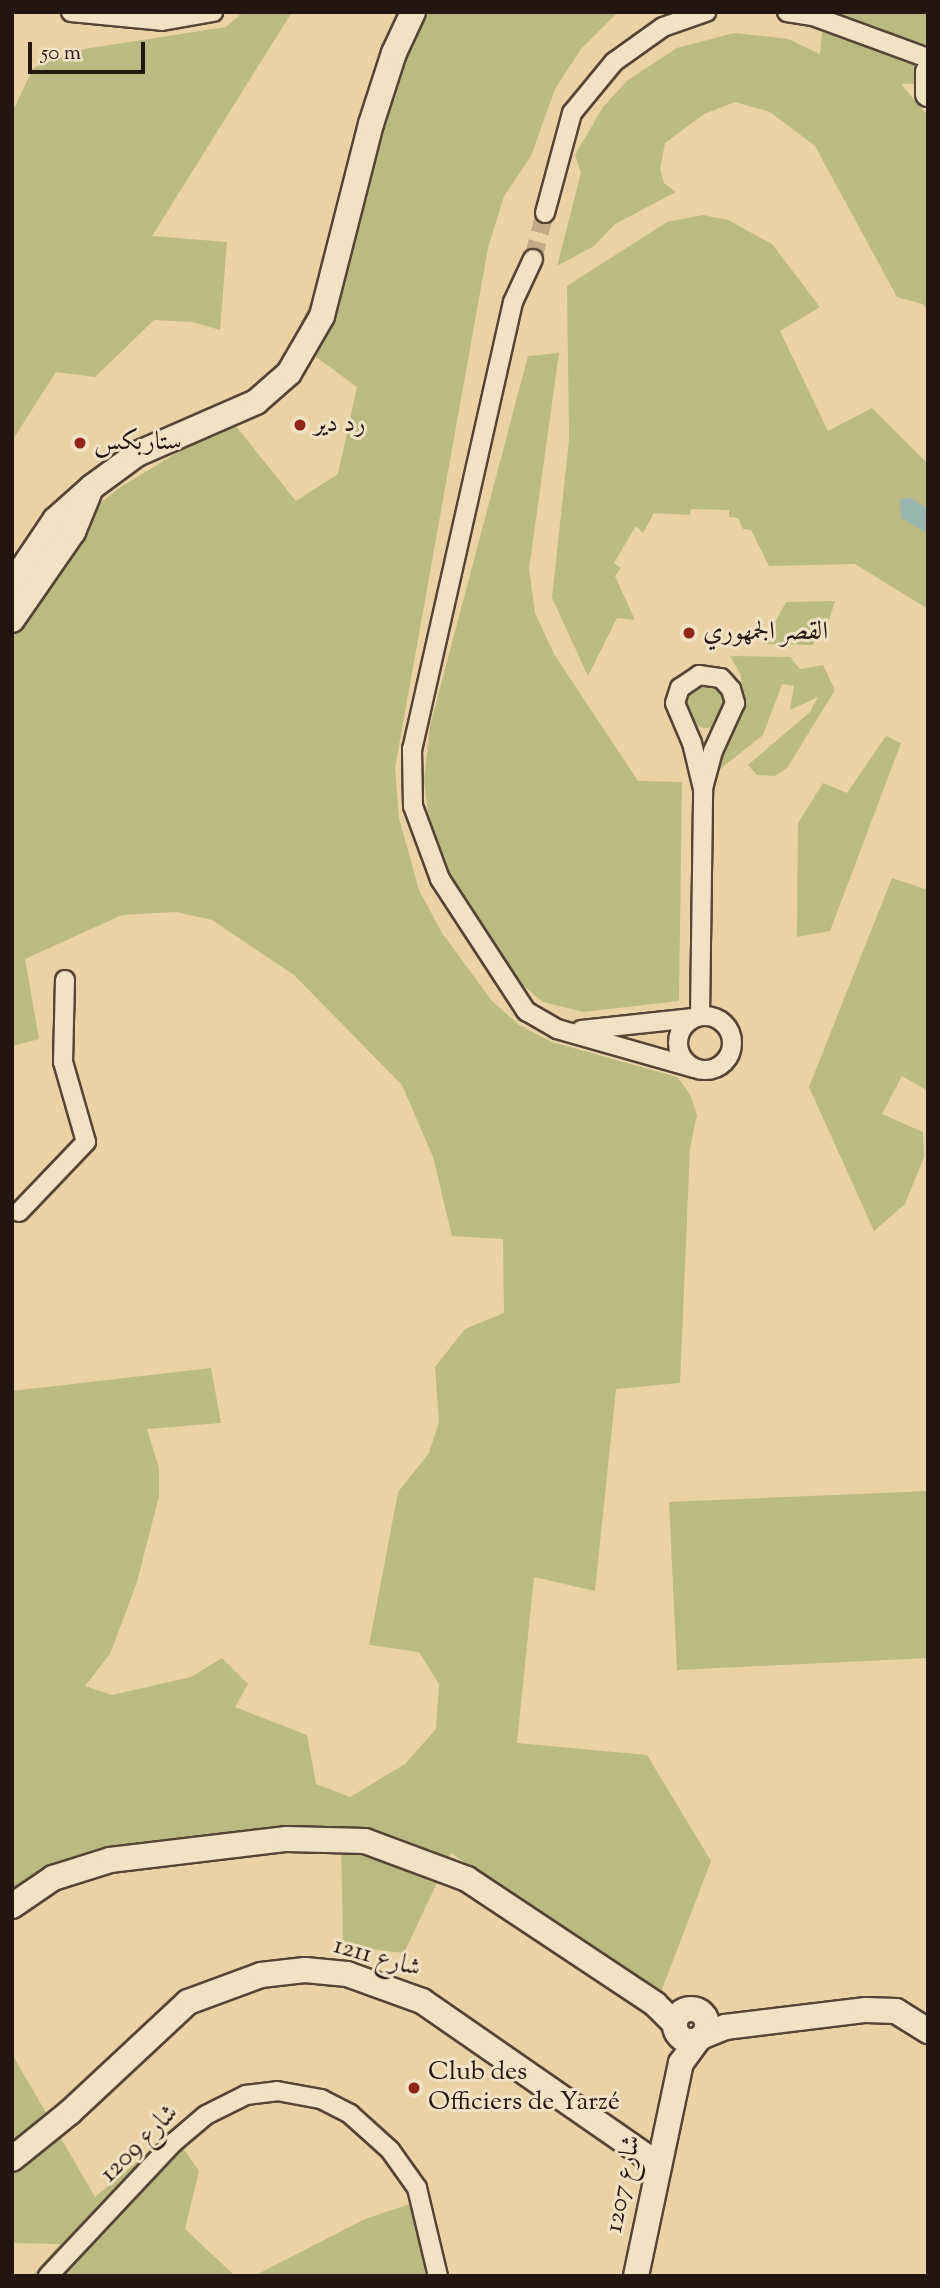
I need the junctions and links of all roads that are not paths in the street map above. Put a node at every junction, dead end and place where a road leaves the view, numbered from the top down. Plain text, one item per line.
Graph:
1 (71, 12) edge
2 (213, 12) edge
3 (413, 12) edge
4 (706, 12) edge
5 (787, 12) edge
6 (928, 58) edge
7 (928, 72) edge
8 (928, 94) edge
9 (545, 213) tunnel mouth
10 (533, 259) tunnel mouth
11 (92, 487) junction
12 (12, 584) edge
13 (12, 620) edge
14 (703, 789) junction
15 (65, 980) dead end
16 (696, 1017) junction
17 (568, 1032) junction
18 (694, 1068) junction
19 (19, 1212) dead end
20 (12, 1906) edge
21 (694, 2026) junction
22 (928, 2031) edge
23 (12, 2159) edge
24 (656, 2163) junction
25 (48, 2276) edge
26 (438, 2276) edge
27 (636, 2276) edge

1 - 2 street
3 - 11 main road
4 - 9 street
5 - 6 street
7 - 8 main road
10 - 17 street
11 - 12 main road
11 - 13 main road
14 - 14 street
14 - 16 street
15 - 19 street
16 - 17 street
16 - 18 street
16 - 18 street
17 - 18 street
20 - 21 main road
21 - 22 main road
21 - 24 main road, شارع 1207
23 - 24 main road, شارع 1211
24 - 27 main road, شارع 1207
25 - 26 street, شارع 1209

